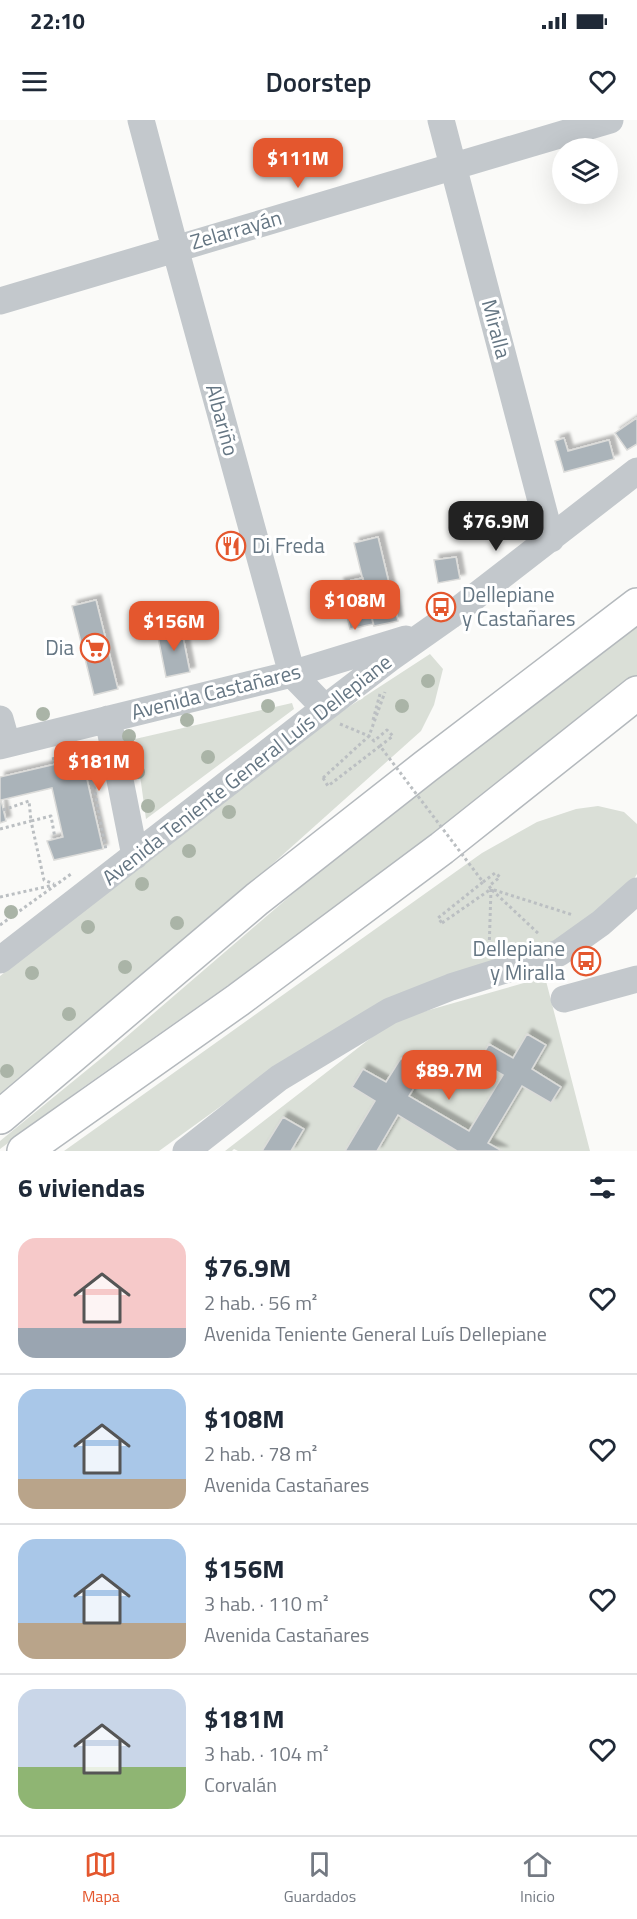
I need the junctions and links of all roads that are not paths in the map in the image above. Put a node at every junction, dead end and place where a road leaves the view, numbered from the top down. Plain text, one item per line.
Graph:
1 (141, 120) edge
2 (441, 120) edge
3 (609, 120) edge
4 (453, 166) junction
5 (175, 248) junction
6 (0, 301) edge
7 (637, 471) edge
8 (551, 539) junction
9 (637, 605) edge
10 (430, 631) junction
11 (292, 674) junction
12 (637, 693) edge
13 (325, 708) junction
14 (108, 719) junction
15 (2, 736) edge
16 (135, 856) junction
17 (637, 891) edge
18 (0, 960) edge
19 (637, 979) edge
20 (564, 999) dead end
21 (0, 1117) edge
22 (24, 1151) edge
23 (186, 1151) edge

1 - 5 street, Albariño
2 - 4 street, Miralla
3 - 4 street, Zelarrayán
4 - 5 street, Zelarrayán
4 - 8 street, Miralla
5 - 6 street, Zelarrayán
5 - 11 street, Albariño
7 - 8 street, Avenida Teniente General Luís Dellepiane
8 - 10 street, Avenida Teniente General Luís Dellepiane
9 - 21 highway
10 - 11 street, Avenida Castañares
10 - 13 street, Avenida Teniente General Luís Dellepiane
11 - 13 street, Albariño
11 - 14 street, Avenida Castañares
12 - 22 highway
13 - 16 street, Avenida Teniente General Luís Dellepiane
14 - 15 street, Avenida Castañares
14 - 16 street
16 - 18 street, Avenida Teniente General Luís Dellepiane
17 - 23 street
19 - 20 street

